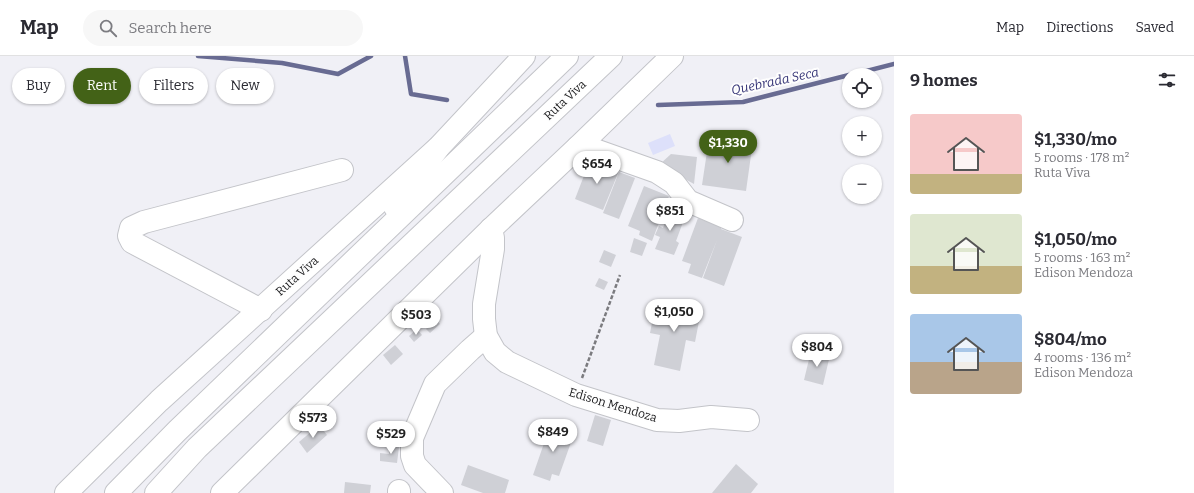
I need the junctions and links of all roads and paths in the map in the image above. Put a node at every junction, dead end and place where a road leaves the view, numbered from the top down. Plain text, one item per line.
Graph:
1 (524, 56) edge
2 (567, 56) edge
3 (611, 56) edge
4 (672, 56) edge
5 (578, 147) junction
6 (438, 148) junction
7 (342, 170) dead end
8 (732, 220) dead end
9 (490, 228) junction
10 (362, 253) junction
11 (620, 275) dead end
12 (260, 310) junction
13 (486, 336) junction
14 (576, 395) junction
15 (748, 420) dead end
16 (66, 493) edge
17 (116, 493) edge
18 (156, 493) edge
19 (222, 493) edge
20 (442, 493) edge

1 - 6 main road, Ruta Viva
2 - 10 main road
3 - 18 main road, Ruta Viva
4 - 5 main road
5 - 8 main road
5 - 9 main road
6 - 10 main road
6 - 12 main road, Ruta Viva
7 - 12 main road
9 - 13 main road, Edison Mendoza
9 - 19 main road
10 - 17 main road
11 - 14 path
12 - 16 main road, Ruta Viva
13 - 14 main road, Edison Mendoza
13 - 20 main road
14 - 15 main road, Edison Mendoza

